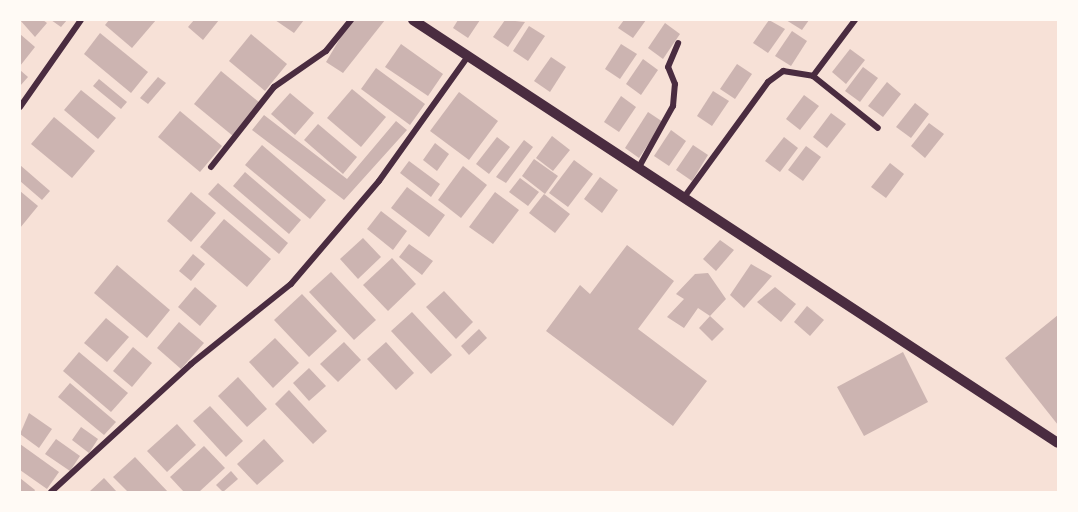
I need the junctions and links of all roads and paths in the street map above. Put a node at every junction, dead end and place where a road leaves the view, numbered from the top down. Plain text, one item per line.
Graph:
1 (81, 20) edge
2 (351, 20) edge
3 (413, 20) edge
4 (855, 20) edge
5 (678, 43) dead end
6 (468, 56) junction
7 (813, 76) junction
8 (20, 107) edge
9 (878, 128) dead end
10 (211, 167) dead end
11 (639, 167) junction
12 (685, 196) junction
13 (1059, 443) edge
14 (51, 492) edge

1 - 8 street
2 - 10 street
3 - 6 street
4 - 7 street
5 - 11 street
6 - 11 street
6 - 14 street
7 - 9 street
7 - 12 street
11 - 12 street
12 - 13 street

